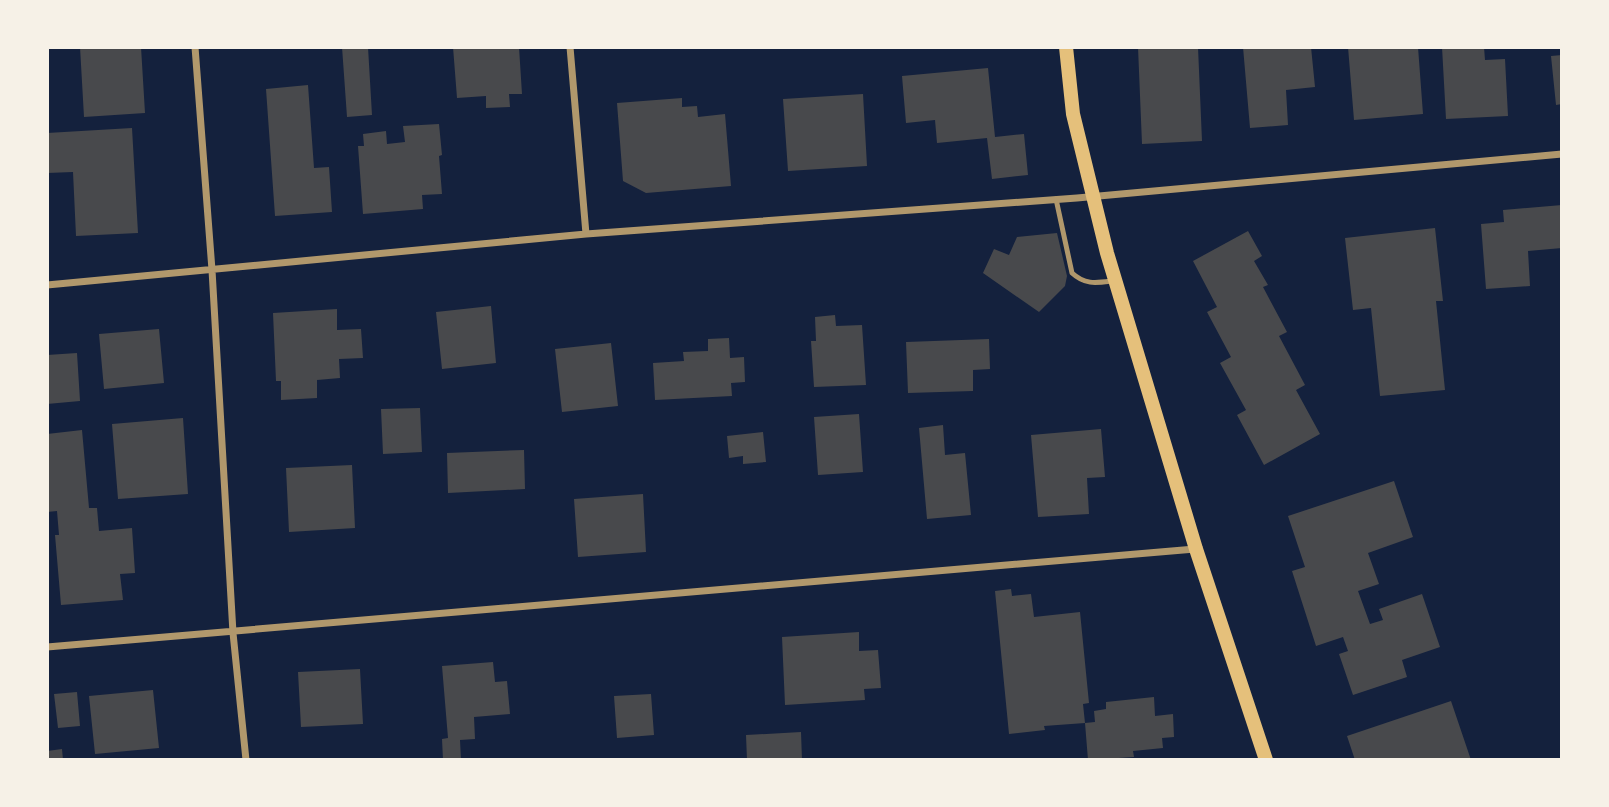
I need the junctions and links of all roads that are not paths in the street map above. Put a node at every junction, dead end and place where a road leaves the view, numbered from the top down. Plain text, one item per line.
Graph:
1 (195, 47) edge
2 (570, 47) edge
3 (1066, 47) edge
4 (1562, 154) edge
5 (1092, 196) junction
6 (1056, 199) junction
7 (586, 234) junction
8 (212, 270) junction
9 (1115, 281) junction
10 (47, 285) edge
11 (1196, 549) junction
12 (233, 632) junction
13 (47, 647) edge
14 (246, 760) edge
15 (1266, 760) edge

1 - 8 street
2 - 7 street
3 - 5 main road
4 - 5 street
5 - 6 street
5 - 9 main road
6 - 7 street
6 - 9 lane
7 - 8 street
8 - 10 street
8 - 12 street
9 - 11 main road
11 - 12 street
11 - 15 main road
12 - 13 street
12 - 14 street

